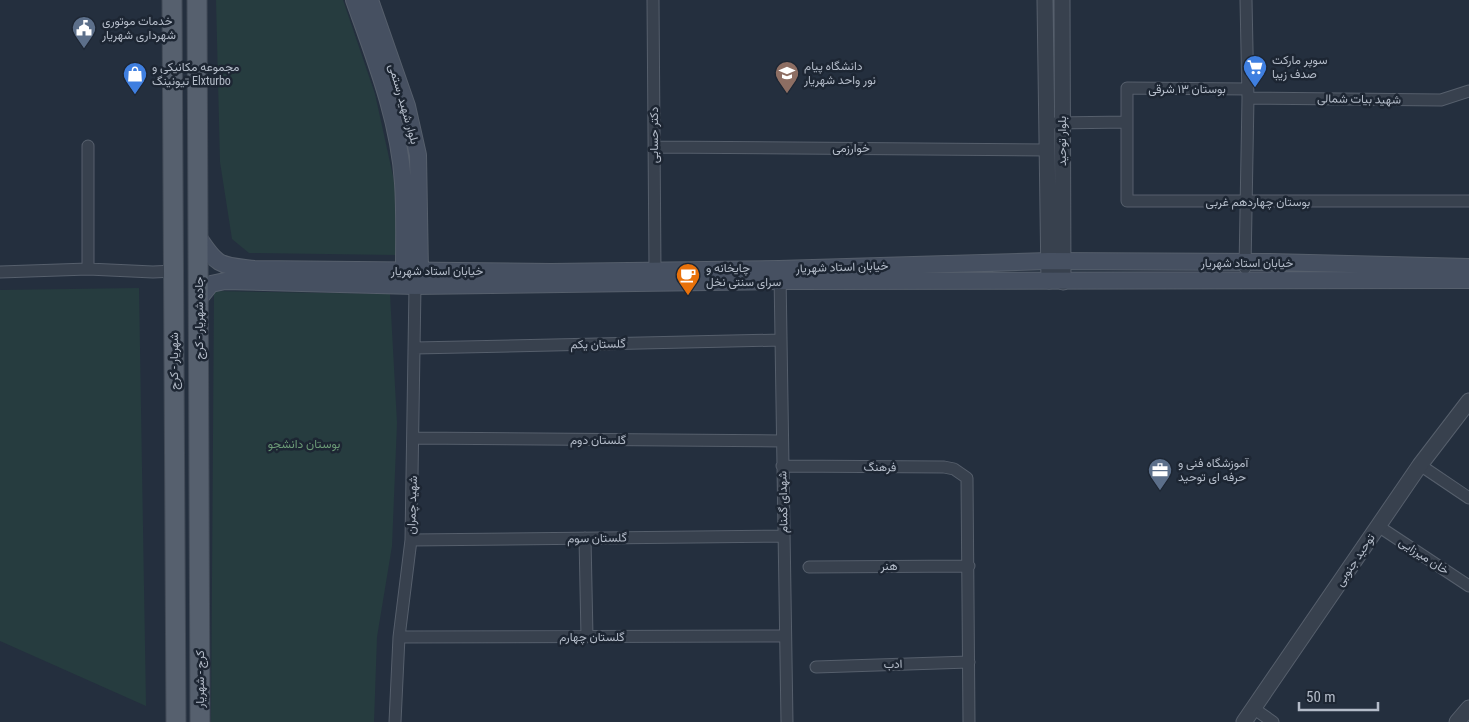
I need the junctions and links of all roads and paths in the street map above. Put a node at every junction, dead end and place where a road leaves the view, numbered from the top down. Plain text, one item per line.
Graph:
1 (172, 0) edge
2 (197, 0) edge
3 (354, 0) edge
4 (370, 0) edge
5 (653, 0) edge
6 (1046, 0) edge
7 (1062, 0) edge
8 (1246, 0) edge
9 (1127, 88) joint
10 (1469, 92) edge
11 (1248, 93) junction
12 (1127, 122) junction
13 (1055, 123) junction
14 (88, 146) dead end
15 (654, 147) junction
16 (1048, 150) junction
17 (1469, 201) edge
18 (1247, 202) junction
19 (199, 238) junction
20 (1056, 261) junction
21 (1245, 262) junction
22 (1272, 262) junction
23 (1222, 263) junction
24 (1469, 267) edge
25 (88, 269) junction
26 (655, 270) junction
27 (174, 271) junction
28 (0, 272) edge
29 (780, 275) junction
30 (413, 276) junction
31 (1244, 280) junction
32 (1469, 280) edge
33 (1222, 281) junction
34 (1265, 281) junction
35 (1056, 282) junction
36 (199, 298) junction
37 (781, 340) junction
38 (415, 348) junction
39 (1469, 401) edge
40 (414, 438) junction
41 (782, 441) junction
42 (1420, 465) junction
43 (782, 466) junction
44 (1469, 498) edge
45 (1378, 526) junction
46 (784, 536) junction
47 (585, 538) junction
48 (411, 540) junction
49 (968, 566) junction
50 (809, 567) dead end
51 (1469, 586) edge
52 (200, 636) joint
53 (785, 636) junction
54 (399, 637) junction
55 (587, 637) junction
56 (969, 662) junction
57 (816, 666) dead end
58 (1253, 708) junction
59 (1469, 708) edge
60 (176, 722) edge
61 (200, 722) edge
62 (395, 722) edge
63 (787, 722) edge
64 (969, 722) edge
65 (1244, 722) edge
66 (1273, 722) edge
67 (1457, 722) edge

1 - 27 main road, شهریار - کرج
2 - 19 main road, جاده شهریار - کرج
3 - 30 main road, بلوار شهید رستمی
4 - 30 main road, بلوار شهید رستمی
5 - 15 street, دکتر حسابی
6 - 13 street, بلوار توحید
7 - 13 street, بلوار توحید
8 - 11 street
9 - 11 street, بوستان ۱۳ شرقی
9 - 12 street, بوستان چهاردهم غربی
10 - 11 street, شهید بیات شمالی
11 - 18 street
12 - 13 street
12 - 18 street, بوستان چهاردهم غربی
13 - 16 street, بلوار توحید
13 - 20 street, بلوار توحید
14 - 25 street
15 - 16 street, خوارزمی
15 - 26 street, دکتر حسابی
16 - 20 street, بلوار توحید
17 - 18 street, بوستان چهاردهم غربی
18 - 21 street
19 - 30 main road, خیابان استاد شهریار
19 - 36 main road, جاده شهریار - کرج
20 - 23 main road, خیابان استاد شهریار
20 - 29 main road, خیابان استاد شهریار
20 - 35 street, بلوار توحید
21 - 22 main road, خیابان استاد شهریار
21 - 23 main road, خیابان استاد شهریار
21 - 31 street
22 - 24 main road, خیابان استاد شهریار
22 - 34 main road
23 - 33 main road
25 - 27 street
25 - 28 street
26 - 29 main road, خیابان استاد شهریار
26 - 30 main road, خیابان استاد شهریار
27 - 60 main road, شهریار - کرج
29 - 30 main road, خیابان استاد شهریار
29 - 35 main road, خیابان استاد شهریار
29 - 37 street, شهدای گمنام
30 - 36 main road, خیابان استاد شهریار
30 - 38 street, شهید چمران
31 - 33 main road, خیابان استاد شهریار
31 - 34 main road, خیابان استاد شهریار
32 - 34 main road, خیابان استاد شهریار
33 - 35 main road, خیابان استاد شهریار
36 - 52 main road, جاده شهریار - کرج
37 - 38 street, گلستان یکم
37 - 41 street, شهدای گمنام
38 - 40 street, شهید چمران
39 - 42 street, توحید جنوبی
40 - 41 street, گلستان دوم
40 - 48 street, شهید چمران
41 - 43 street, شهدای گمنام
42 - 44 street
42 - 45 street, توحید جنوبی
43 - 46 street, شهدای گمنام
43 - 49 street, فرهنگ
45 - 51 street, خان میرزایی
45 - 58 street, توحید جنوبی
46 - 47 street, گلستان سوم
46 - 53 street, شهدای گمنام
47 - 48 street, گلستان سوم
47 - 55 street
48 - 54 street, شهید چمران
49 - 50 street, هنر
49 - 56 street
52 - 61 main road, کرج - شهریار
53 - 55 street, گلستان چهارم
53 - 63 street, شهدای گمنام
54 - 55 street, گلستان چهارم
54 - 62 street, شهید چمران
56 - 57 street, ادب
56 - 64 street
58 - 65 street, توحید جنوبی
58 - 66 street
59 - 67 street

